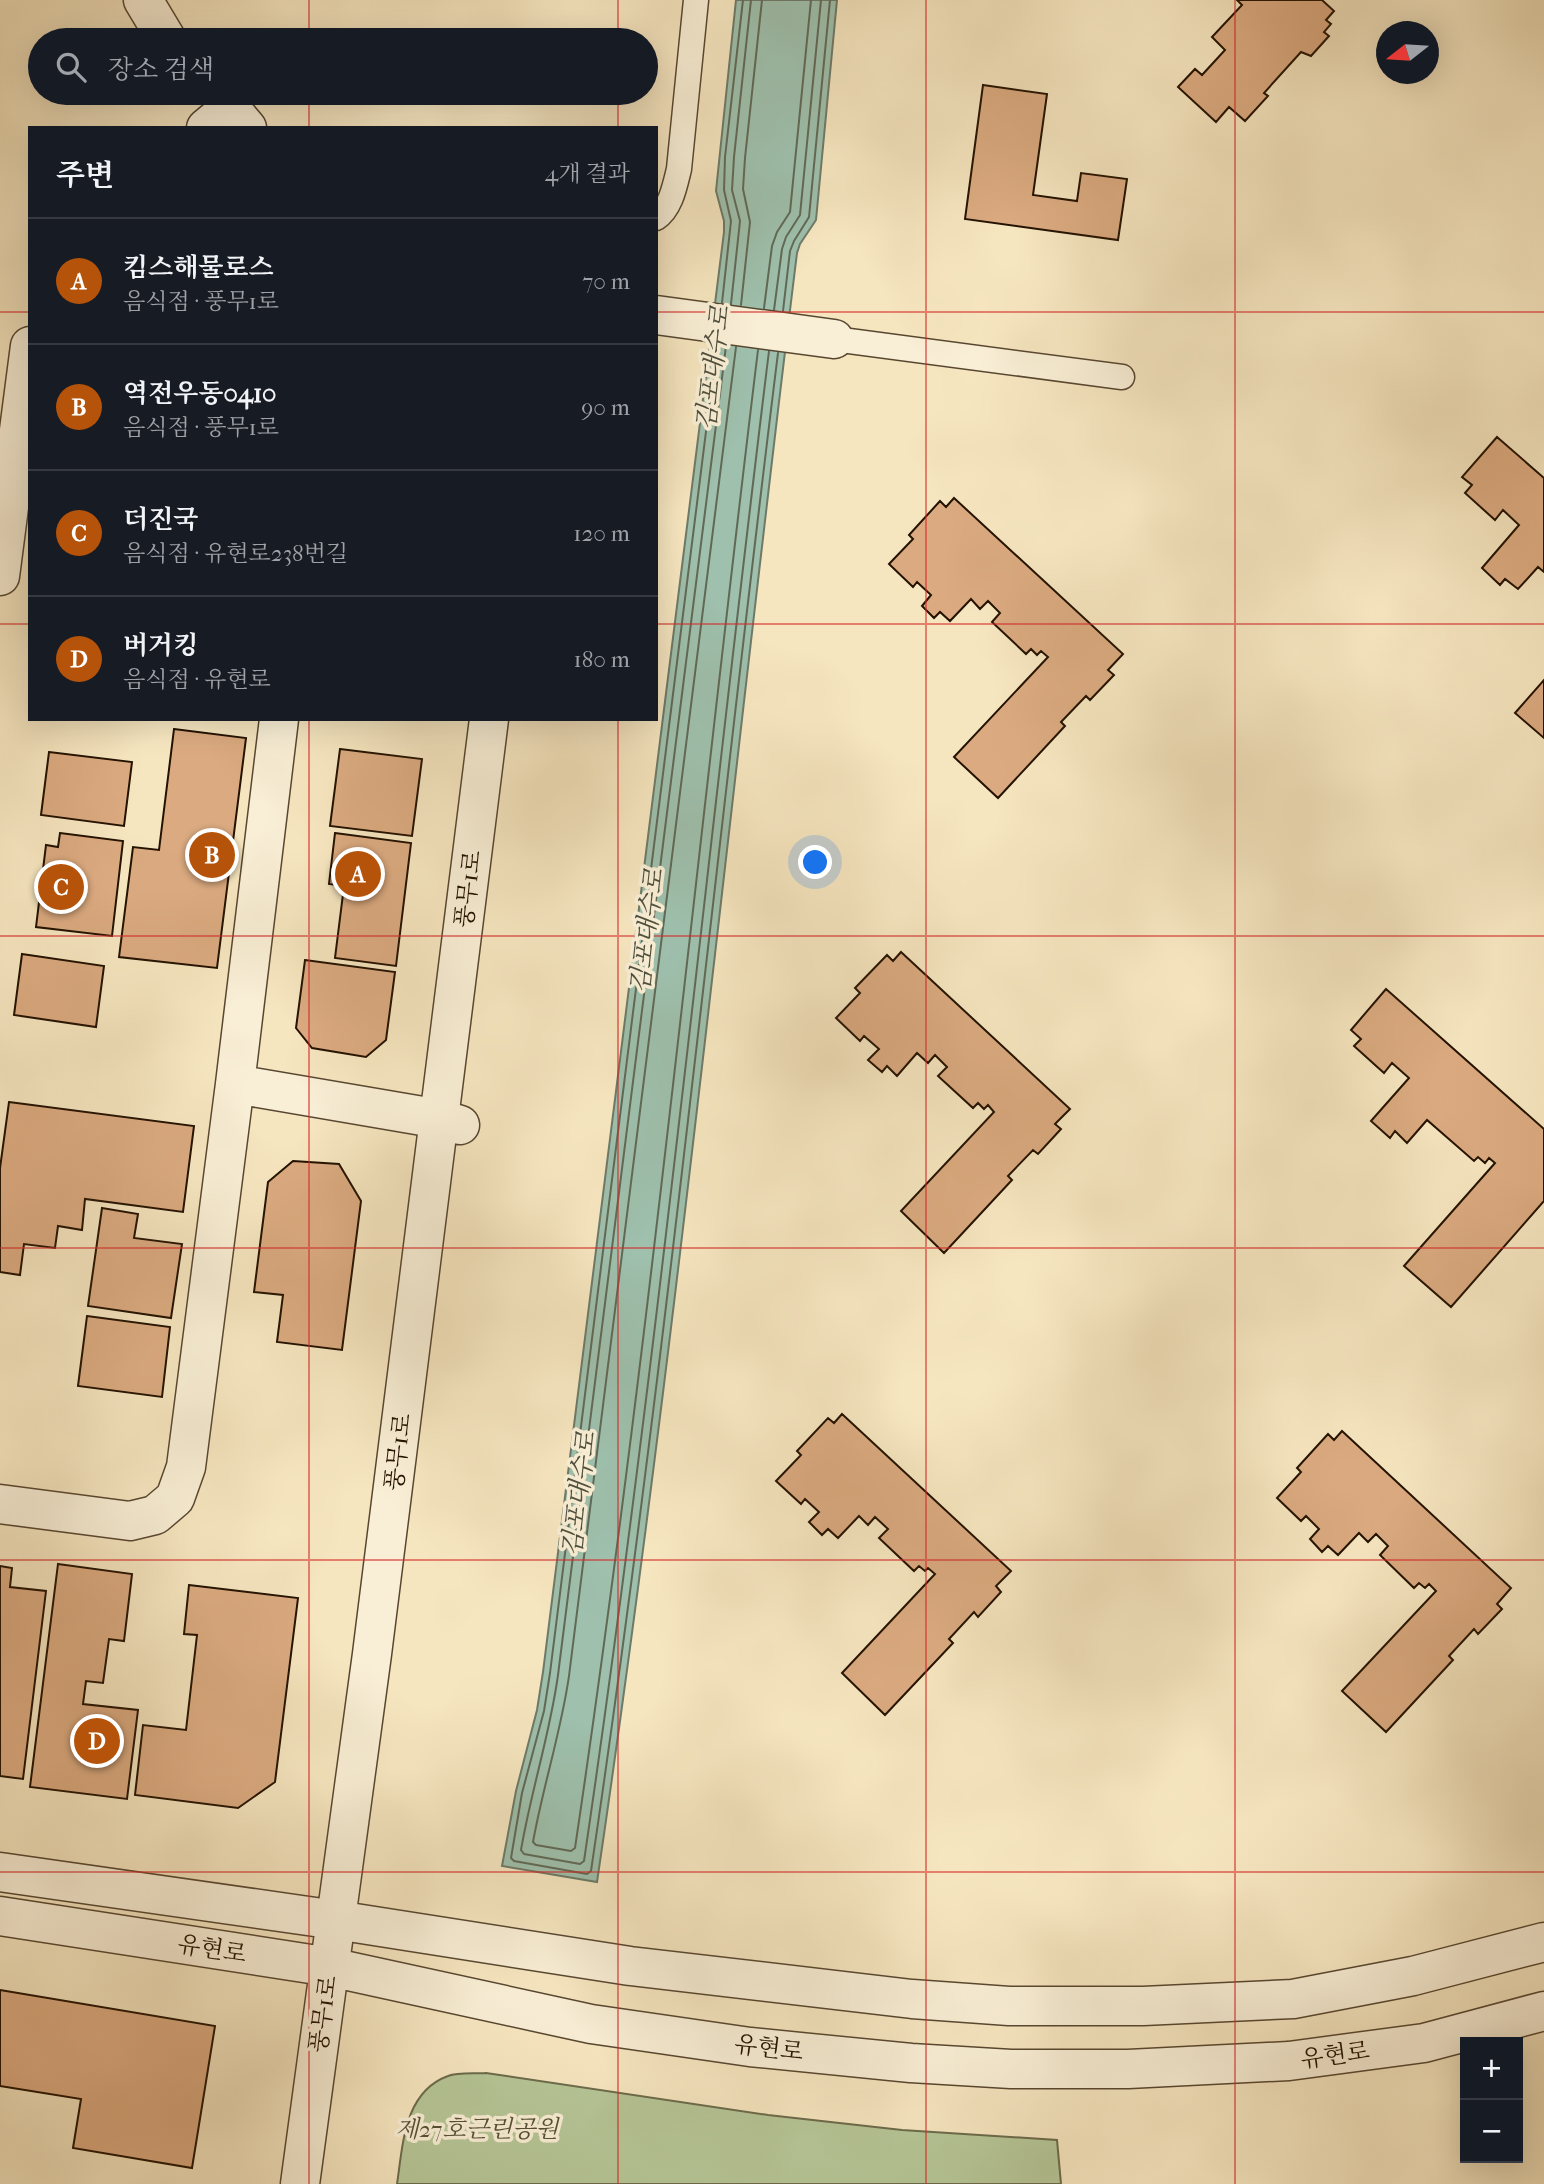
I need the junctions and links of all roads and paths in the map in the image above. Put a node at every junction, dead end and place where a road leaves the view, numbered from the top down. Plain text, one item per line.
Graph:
1 (143, 0) edge
2 (169, 0) edge
3 (696, 0) edge
4 (160, 28) edge
5 (184, 28) edge
6 (658, 217) edge
7 (658, 315) edge
8 (834, 340) joint
9 (28, 360) edge
10 (1122, 377) dead end
11 (16, 443) edge
12 (0, 576) edge
13 (279, 721) edge
14 (489, 721) edge
15 (512, 721) edge
16 (235, 1084) junction
17 (450, 1122) junction
18 (0, 1504) edge
19 (0, 1872) edge
20 (0, 1916) edge
21 (349, 1922) junction
22 (1544, 1942) edge
23 (342, 1969) junction
24 (1544, 2011) edge
25 (300, 2184) edge
26 (326, 2184) edge

1 - 4 street
2 - 5 street
3 - 6 lane
7 - 8 street
8 - 10 lane
9 - 11 street
11 - 12 street
13 - 16 street
14 - 17 street, 풍무1로
15 - 17 street, 풍무1로
16 - 17 street
16 - 18 street
17 - 21 street, 풍무1로
19 - 21 street, 유현로
20 - 23 street, 유현로
21 - 22 street, 유현로
21 - 23 street, 풍무1로
23 - 24 street, 유현로
23 - 25 street, 풍무1로
23 - 26 street, 풍무1로

